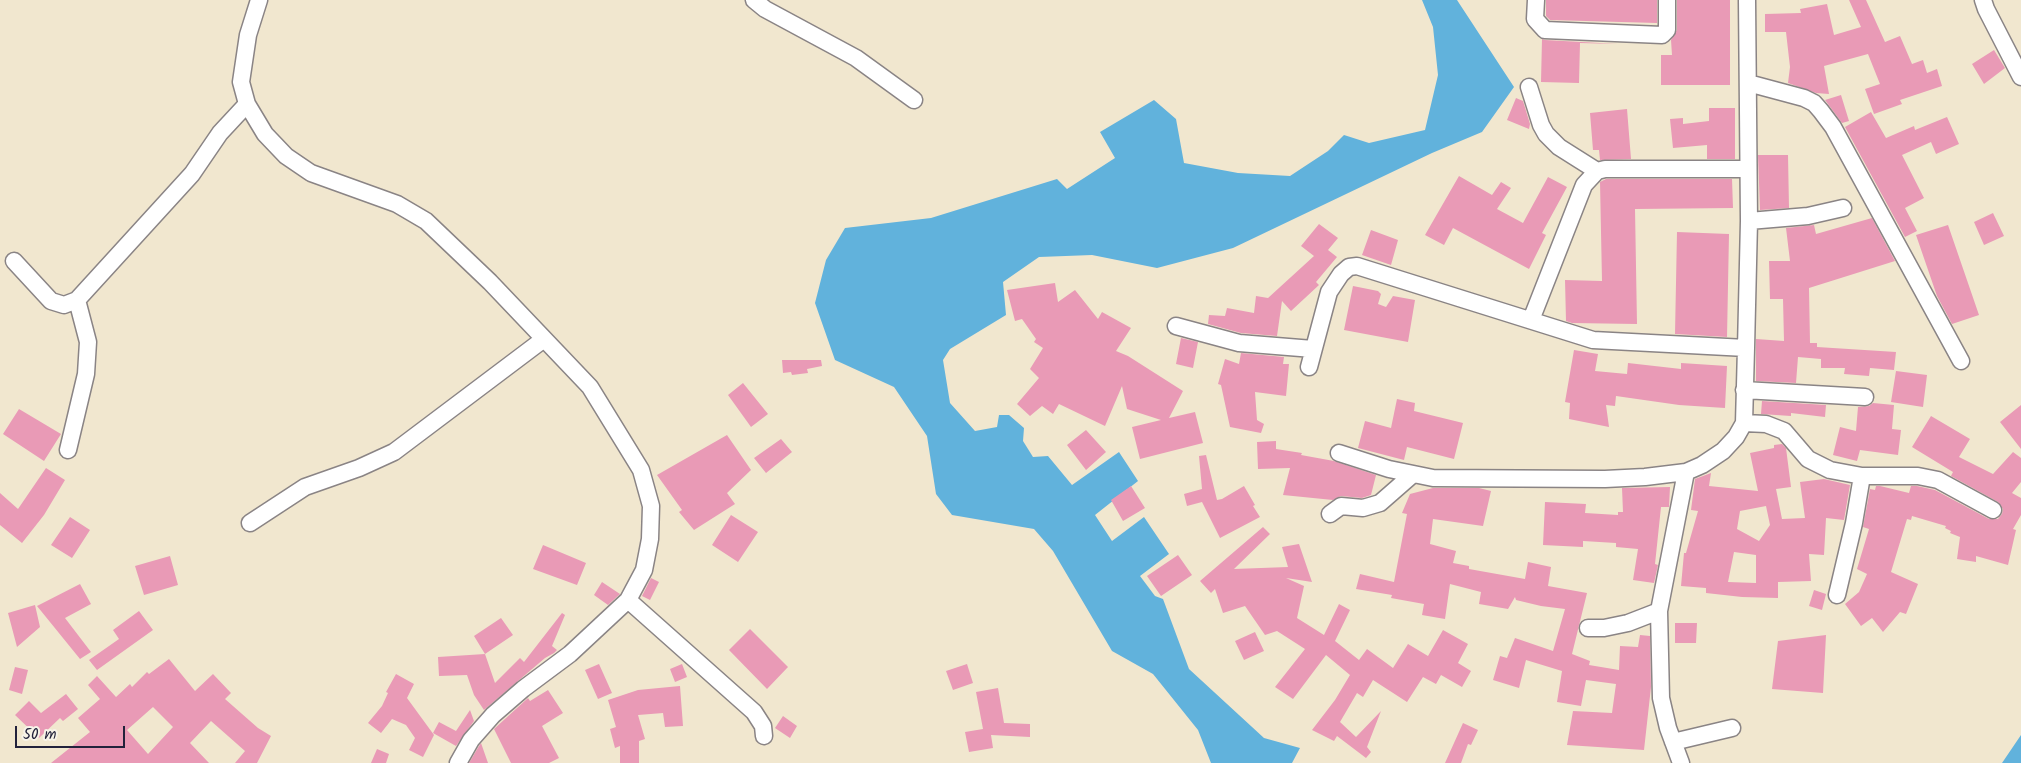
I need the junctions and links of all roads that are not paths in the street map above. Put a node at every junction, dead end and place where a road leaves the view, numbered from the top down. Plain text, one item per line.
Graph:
1 (259, 0) edge
2 (754, 0) edge
3 (1536, 0) edge
4 (1667, 0) edge
5 (1747, 0) edge
6 (1984, 0) edge
7 (2021, 77) edge
8 (1748, 83) junction
9 (1528, 87) dead end
10 (914, 100) dead end
11 (247, 104) junction
12 (1748, 169) junction
13 (1597, 171) junction
14 (1843, 208) dead end
15 (1749, 221) junction
16 (14, 261) dead end
17 (78, 300) junction
18 (1531, 320) junction
19 (1176, 326) dead end
20 (544, 339) junction
21 (1746, 348) junction
22 (1312, 349) junction
23 (1961, 360) dead end
24 (1309, 367) dead end
25 (1744, 390) junction
26 (1865, 397) dead end
27 (1744, 423) junction
28 (68, 450) dead end
29 (1339, 453) dead end
30 (1686, 472) junction
31 (1412, 475) junction
32 (1862, 476) junction
33 (1993, 510) dead end
34 (1330, 514) dead end
35 (250, 523) dead end
36 (1837, 595) dead end
37 (628, 600) junction
38 (1660, 611) junction
39 (1588, 628) dead end
40 (1732, 728) dead end
41 (764, 736) dead end
42 (1672, 742) junction
43 (458, 763) edge
44 (1681, 763) edge

1 - 11 street
2 - 10 street
3 - 4 street
5 - 8 street
6 - 7 street
8 - 12 street
8 - 23 street
9 - 13 street
11 - 17 street
11 - 20 street
12 - 13 street
12 - 15 street
13 - 18 street
14 - 15 street
15 - 21 street
16 - 17 street
17 - 28 street
18 - 21 street
18 - 22 street
19 - 22 street
20 - 35 street
20 - 37 street
21 - 25 street
22 - 24 street
25 - 26 street
25 - 27 street
27 - 30 street
27 - 32 street
29 - 31 street
30 - 31 street
30 - 38 street
31 - 34 street
32 - 33 street
32 - 36 street
37 - 41 street
37 - 43 street
38 - 39 street
38 - 42 street
40 - 42 street
42 - 44 street

